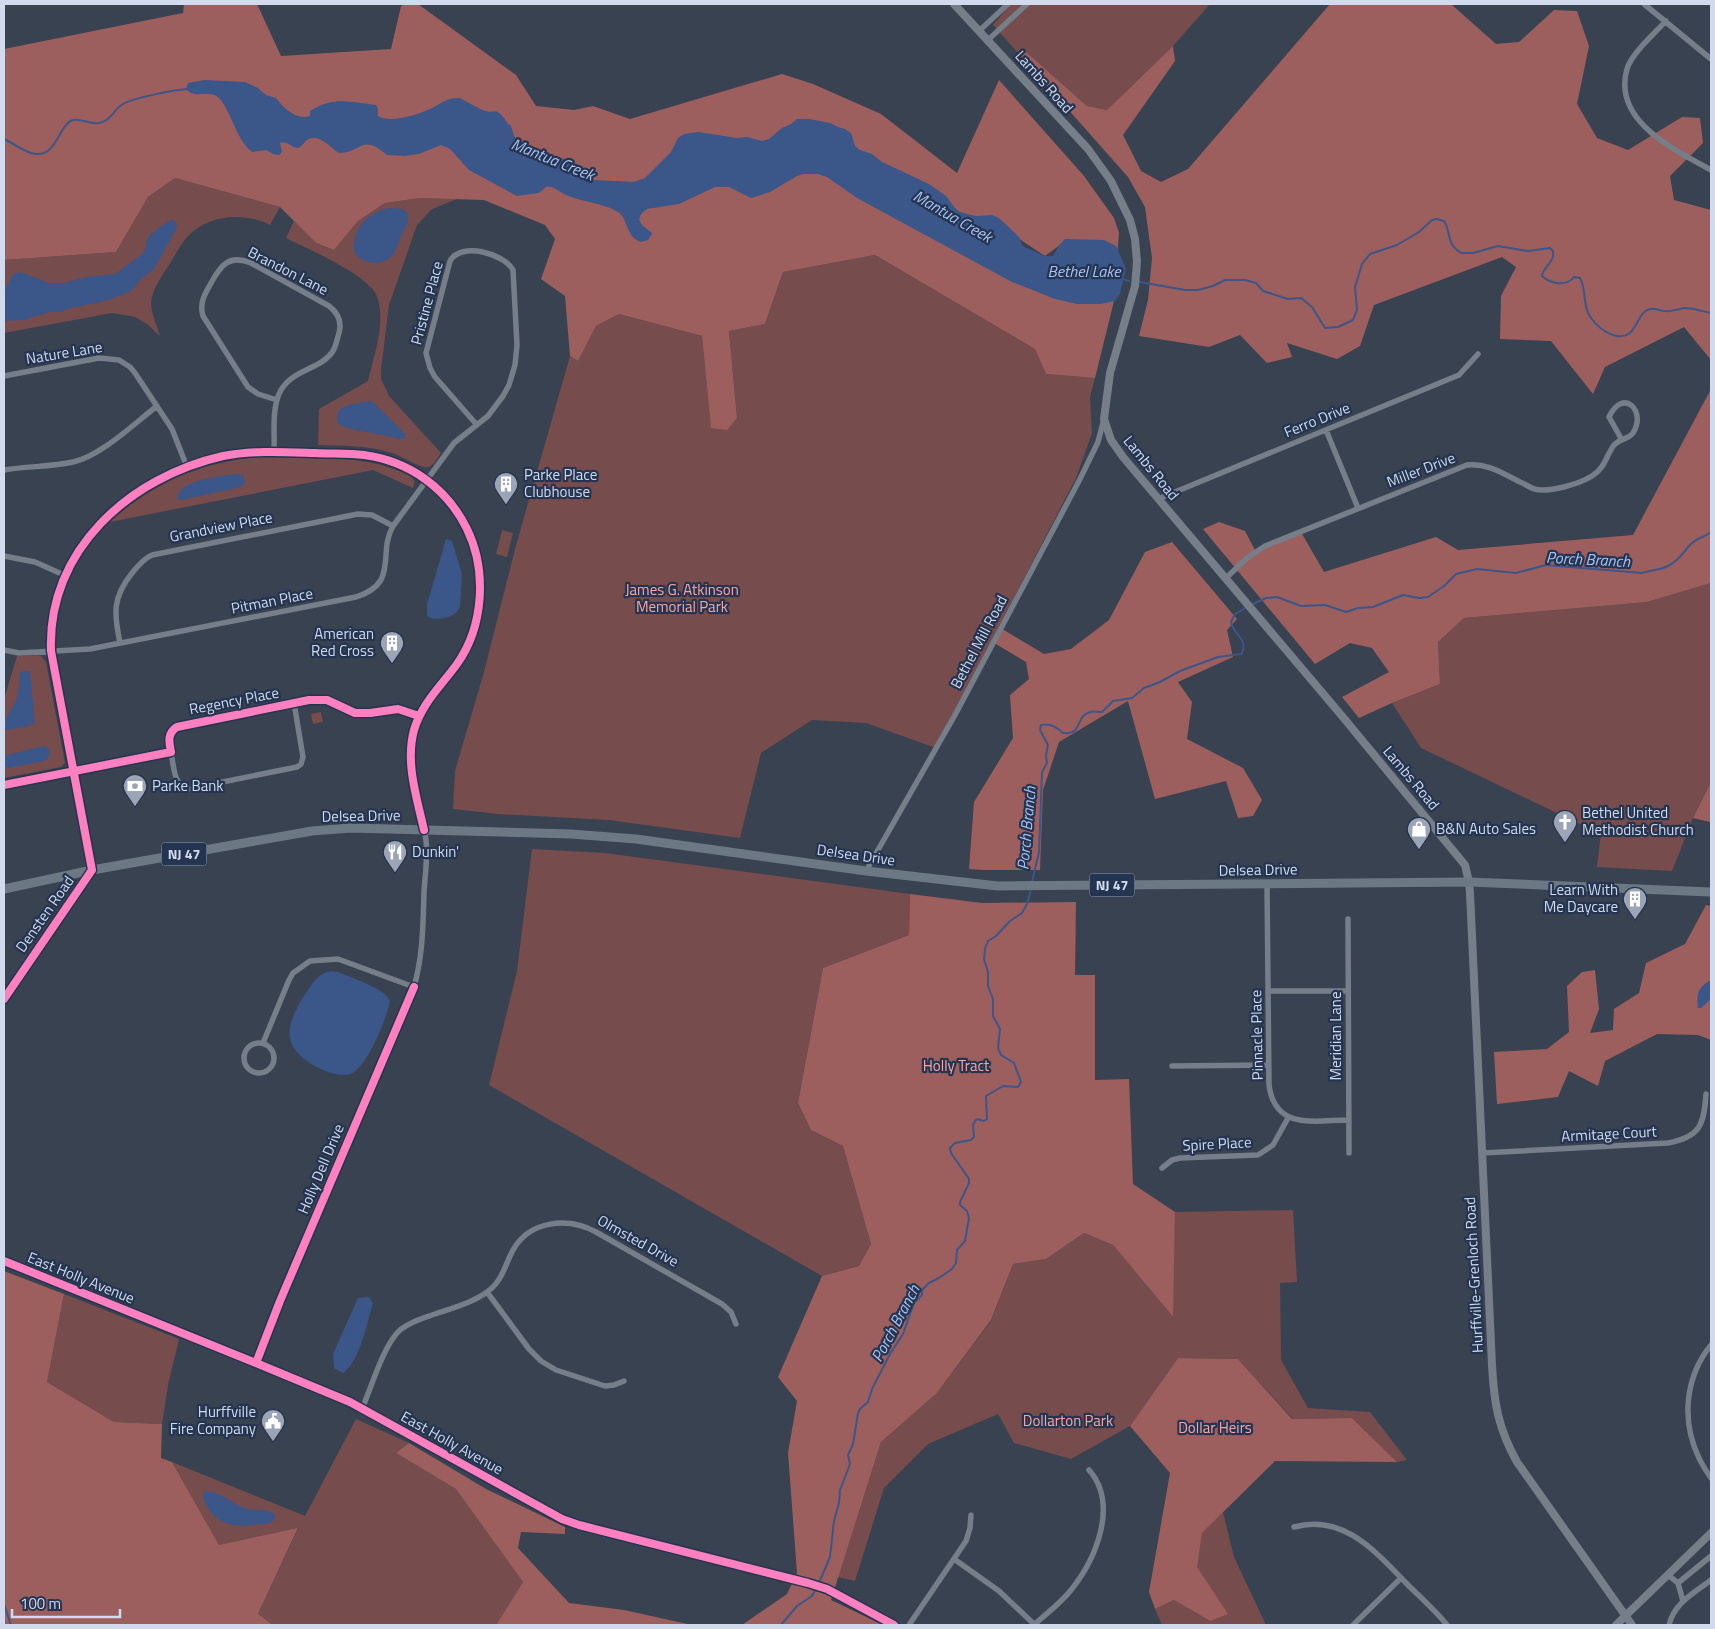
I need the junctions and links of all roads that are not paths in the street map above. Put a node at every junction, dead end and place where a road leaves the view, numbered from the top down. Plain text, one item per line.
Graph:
1 (954, 4) edge
2 (1008, 4) edge
3 (1026, 4) edge
4 (1644, 4) edge
5 (1666, 21) junction
6 (979, 31) junction
7 (988, 40) junction
8 (1711, 59) edge
9 (1711, 170) edge
10 (1478, 354) dead end
11 (4, 376) edge
12 (276, 400) junction
13 (157, 406) junction
14 (1104, 419) junction
15 (477, 425) junction
16 (1326, 430) junction
17 (1622, 440) junction
18 (274, 452) junction
19 (187, 467) junction
20 (4, 470) edge
21 (427, 480) junction
22 (1158, 498) junction
23 (1358, 508) junction
24 (393, 526) junction
25 (4, 556) edge
26 (64, 575) junction
27 (1225, 579) junction
28 (120, 643) junction
29 (4, 650) edge
30 (51, 651) junction
31 (294, 703) junction
32 (419, 716) junction
33 (171, 752) junction
34 (74, 771) junction
35 (4, 785) edge
36 (424, 830) junction
37 (92, 870) junction
38 (866, 871) junction
39 (1469, 882) junction
40 (1267, 884) junction
41 (4, 889) edge
42 (1711, 892) edge
43 (1348, 919) dead end
44 (414, 986) junction
45 (1268, 991) junction
46 (1348, 991) junction
47 (4, 999) edge
48 (263, 1043) junction
49 (1269, 1065) junction
50 (1172, 1066) dead end
51 (1706, 1094) dead end
52 (1288, 1118) junction
53 (1349, 1120) junction
54 (1349, 1153) dead end
55 (1482, 1153) junction
56 (1162, 1168) dead end
57 (4, 1261) edge
58 (487, 1292) junction
59 (736, 1324) dead end
60 (1711, 1345) edge
61 (256, 1363) junction
62 (624, 1381) dead end
63 (362, 1409) junction
64 (1088, 1470) dead end
65 (1711, 1478) edge
66 (971, 1515) dead end
67 (1294, 1527) dead end
68 (1711, 1533) edge
69 (1711, 1556) edge
70 (954, 1559) junction
71 (1668, 1575) junction
72 (1401, 1578) junction
73 (1711, 1580) edge
74 (1678, 1582) junction
75 (1683, 1601) junction
76 (1625, 1616) junction
77 (894, 1625) edge
78 (909, 1625) edge
79 (1035, 1625) edge
80 (1352, 1625) edge
81 (1447, 1625) edge
82 (1616, 1625) edge
83 (1632, 1625) edge
84 (1669, 1625) edge

1 - 6 main road, Lambs Road
2 - 6 street
3 - 7 street
4 - 5 street
5 - 8 street
5 - 9 street
6 - 7 main road, Lambs Road
7 - 14 main road, Lambs Road
10 - 16 street, Ferro Drive
11 - 13 street, Nature Lane
12 - 12 street, Brandon Lane
12 - 18 street
13 - 19 street, Nature Lane
13 - 20 street
14 - 22 main road, Lambs Road
14 - 38 street, Bethel Mill Road
15 - 15 street, Pristine Place
15 - 21 street, Pristine Place
16 - 22 street, Ferro Drive
16 - 23 street
17 - 17 street, Miller Drive
17 - 23 street, Miller Drive
18 - 19 street, Holly Dell Drive
18 - 21 street, Holly Dell Drive
19 - 26 street, Holly Dell Drive
21 - 24 street, Pitman Place
21 - 32 street, Holly Dell Drive
22 - 27 main road, Lambs Road
23 - 27 street, Miller Drive
24 - 28 street, Pitman Place
24 - 28 street, Grandview Place
25 - 26 street
26 - 30 street, Holly Dell Drive
27 - 39 main road, Lambs Road
28 - 30 street, Pitman Place
29 - 30 street, Pitman Place
30 - 34 street, Holly Dell Drive
31 - 32 street, Regency Place
31 - 33 street, Regency Place
31 - 33 street, Regency Place
32 - 36 street, Holly Dell Drive
33 - 34 street
34 - 35 street
34 - 37 street, Holly Dell Drive
36 - 37 main road, Delsea Drive / NJ 47
36 - 38 main road, Delsea Drive / NJ 47
36 - 44 street, Holly Dell Drive
37 - 41 main road, Delsea Drive / NJ 47
37 - 47 street, Densten Road
38 - 40 main road, Delsea Drive / NJ 47
39 - 40 main road, Delsea Drive / NJ 47
39 - 42 main road, Delsea Drive / NJ 47
39 - 55 main road, Hurffville-Grenloch Road
40 - 45 street, Pinnacle Place
43 - 46 street, Meridian Lane
44 - 48 street
44 - 61 street, Holly Dell Drive
45 - 46 street
45 - 49 street, Pinnacle Place
46 - 53 street, Meridian Lane
48 - 48 street
49 - 50 street
49 - 52 street, Pinnacle Place
51 - 55 street, Armitage Court
52 - 53 street
52 - 56 street, Spire Place
53 - 54 street, Meridian Lane
55 - 76 main road, Hurffville-Grenloch Road
57 - 61 street, East Holly Avenue
58 - 59 street, Olmsted Drive
58 - 62 street
58 - 63 street, Olmsted Drive
60 - 65 street
61 - 63 street, East Holly Avenue
63 - 77 street, East Holly Avenue
64 - 79 street
66 - 70 street
67 - 72 street
68 - 71 main road
69 - 74 street
70 - 78 street
70 - 79 street
71 - 74 street
71 - 76 main road
72 - 80 street
72 - 81 street
73 - 75 street
74 - 75 street
75 - 84 street
76 - 82 main road
76 - 83 main road, Hurffville-Grenloch Road

